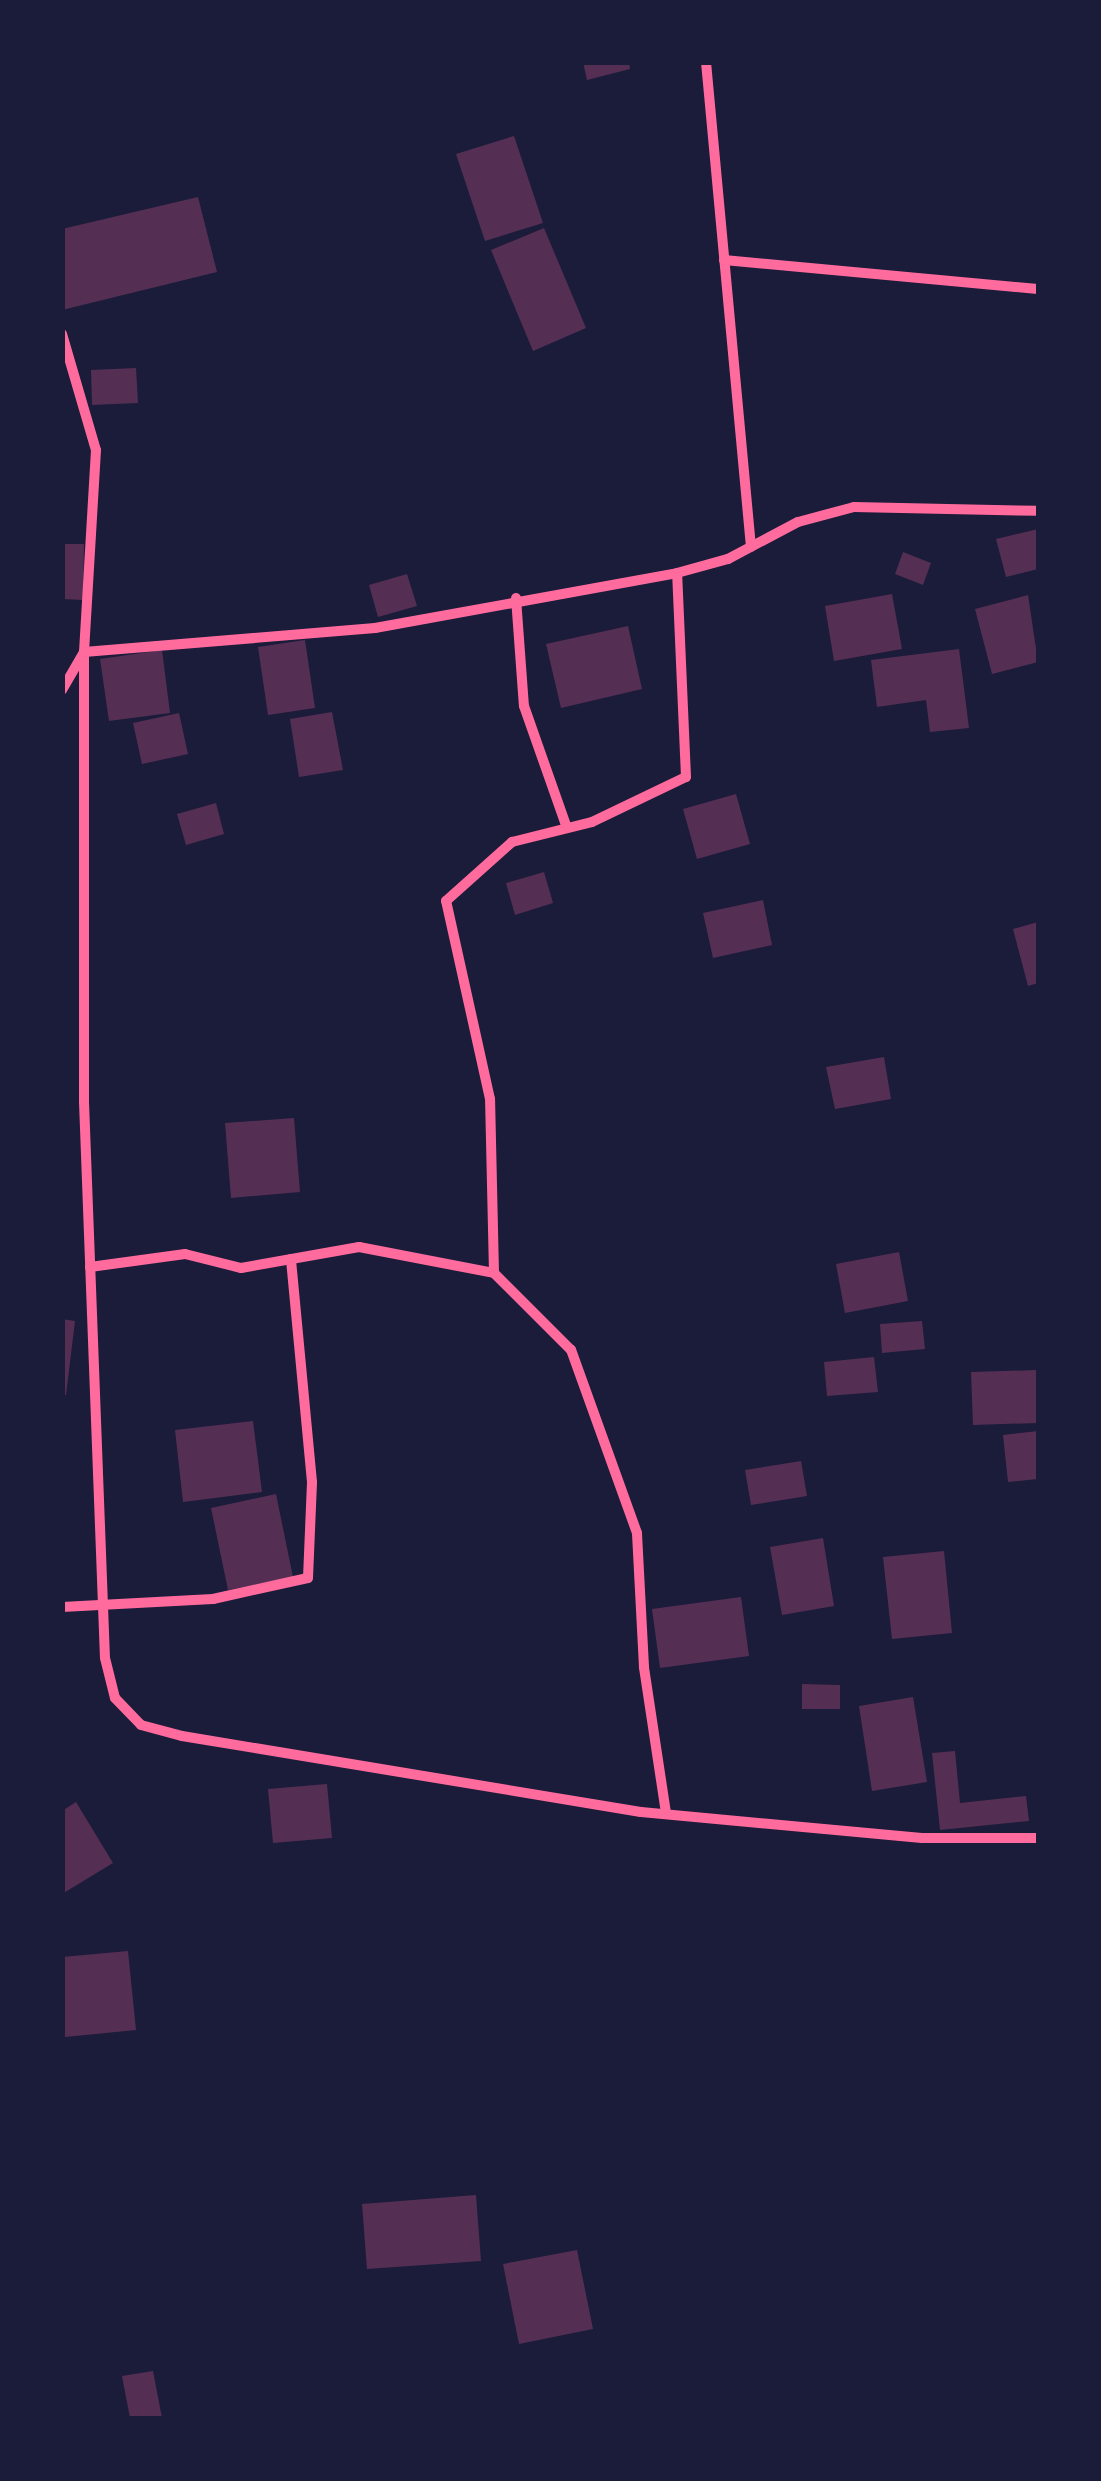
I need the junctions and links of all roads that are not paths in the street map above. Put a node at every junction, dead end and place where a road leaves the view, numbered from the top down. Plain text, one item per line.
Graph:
1 (706, 62) edge
2 (724, 260) junction
3 (1038, 289) edge
4 (62, 334) edge
5 (1038, 510) edge
6 (751, 547) junction
7 (677, 573) junction
8 (516, 598) junction
9 (84, 652) junction
10 (62, 690) edge
11 (567, 828) junction
12 (291, 1259) junction
13 (90, 1267) junction
14 (494, 1272) junction
15 (102, 1604) junction
16 (62, 1608) edge
17 (666, 1814) junction
18 (1038, 1838) edge

1 - 2 street
2 - 3 street
2 - 6 street
4 - 9 street
5 - 6 street
6 - 7 street
7 - 8 street
7 - 11 street
8 - 9 street
8 - 11 street
9 - 10 street
9 - 13 street
11 - 14 street
12 - 13 street
12 - 14 street
12 - 15 street
13 - 15 street
14 - 17 street
15 - 16 street
15 - 17 street
17 - 18 street

